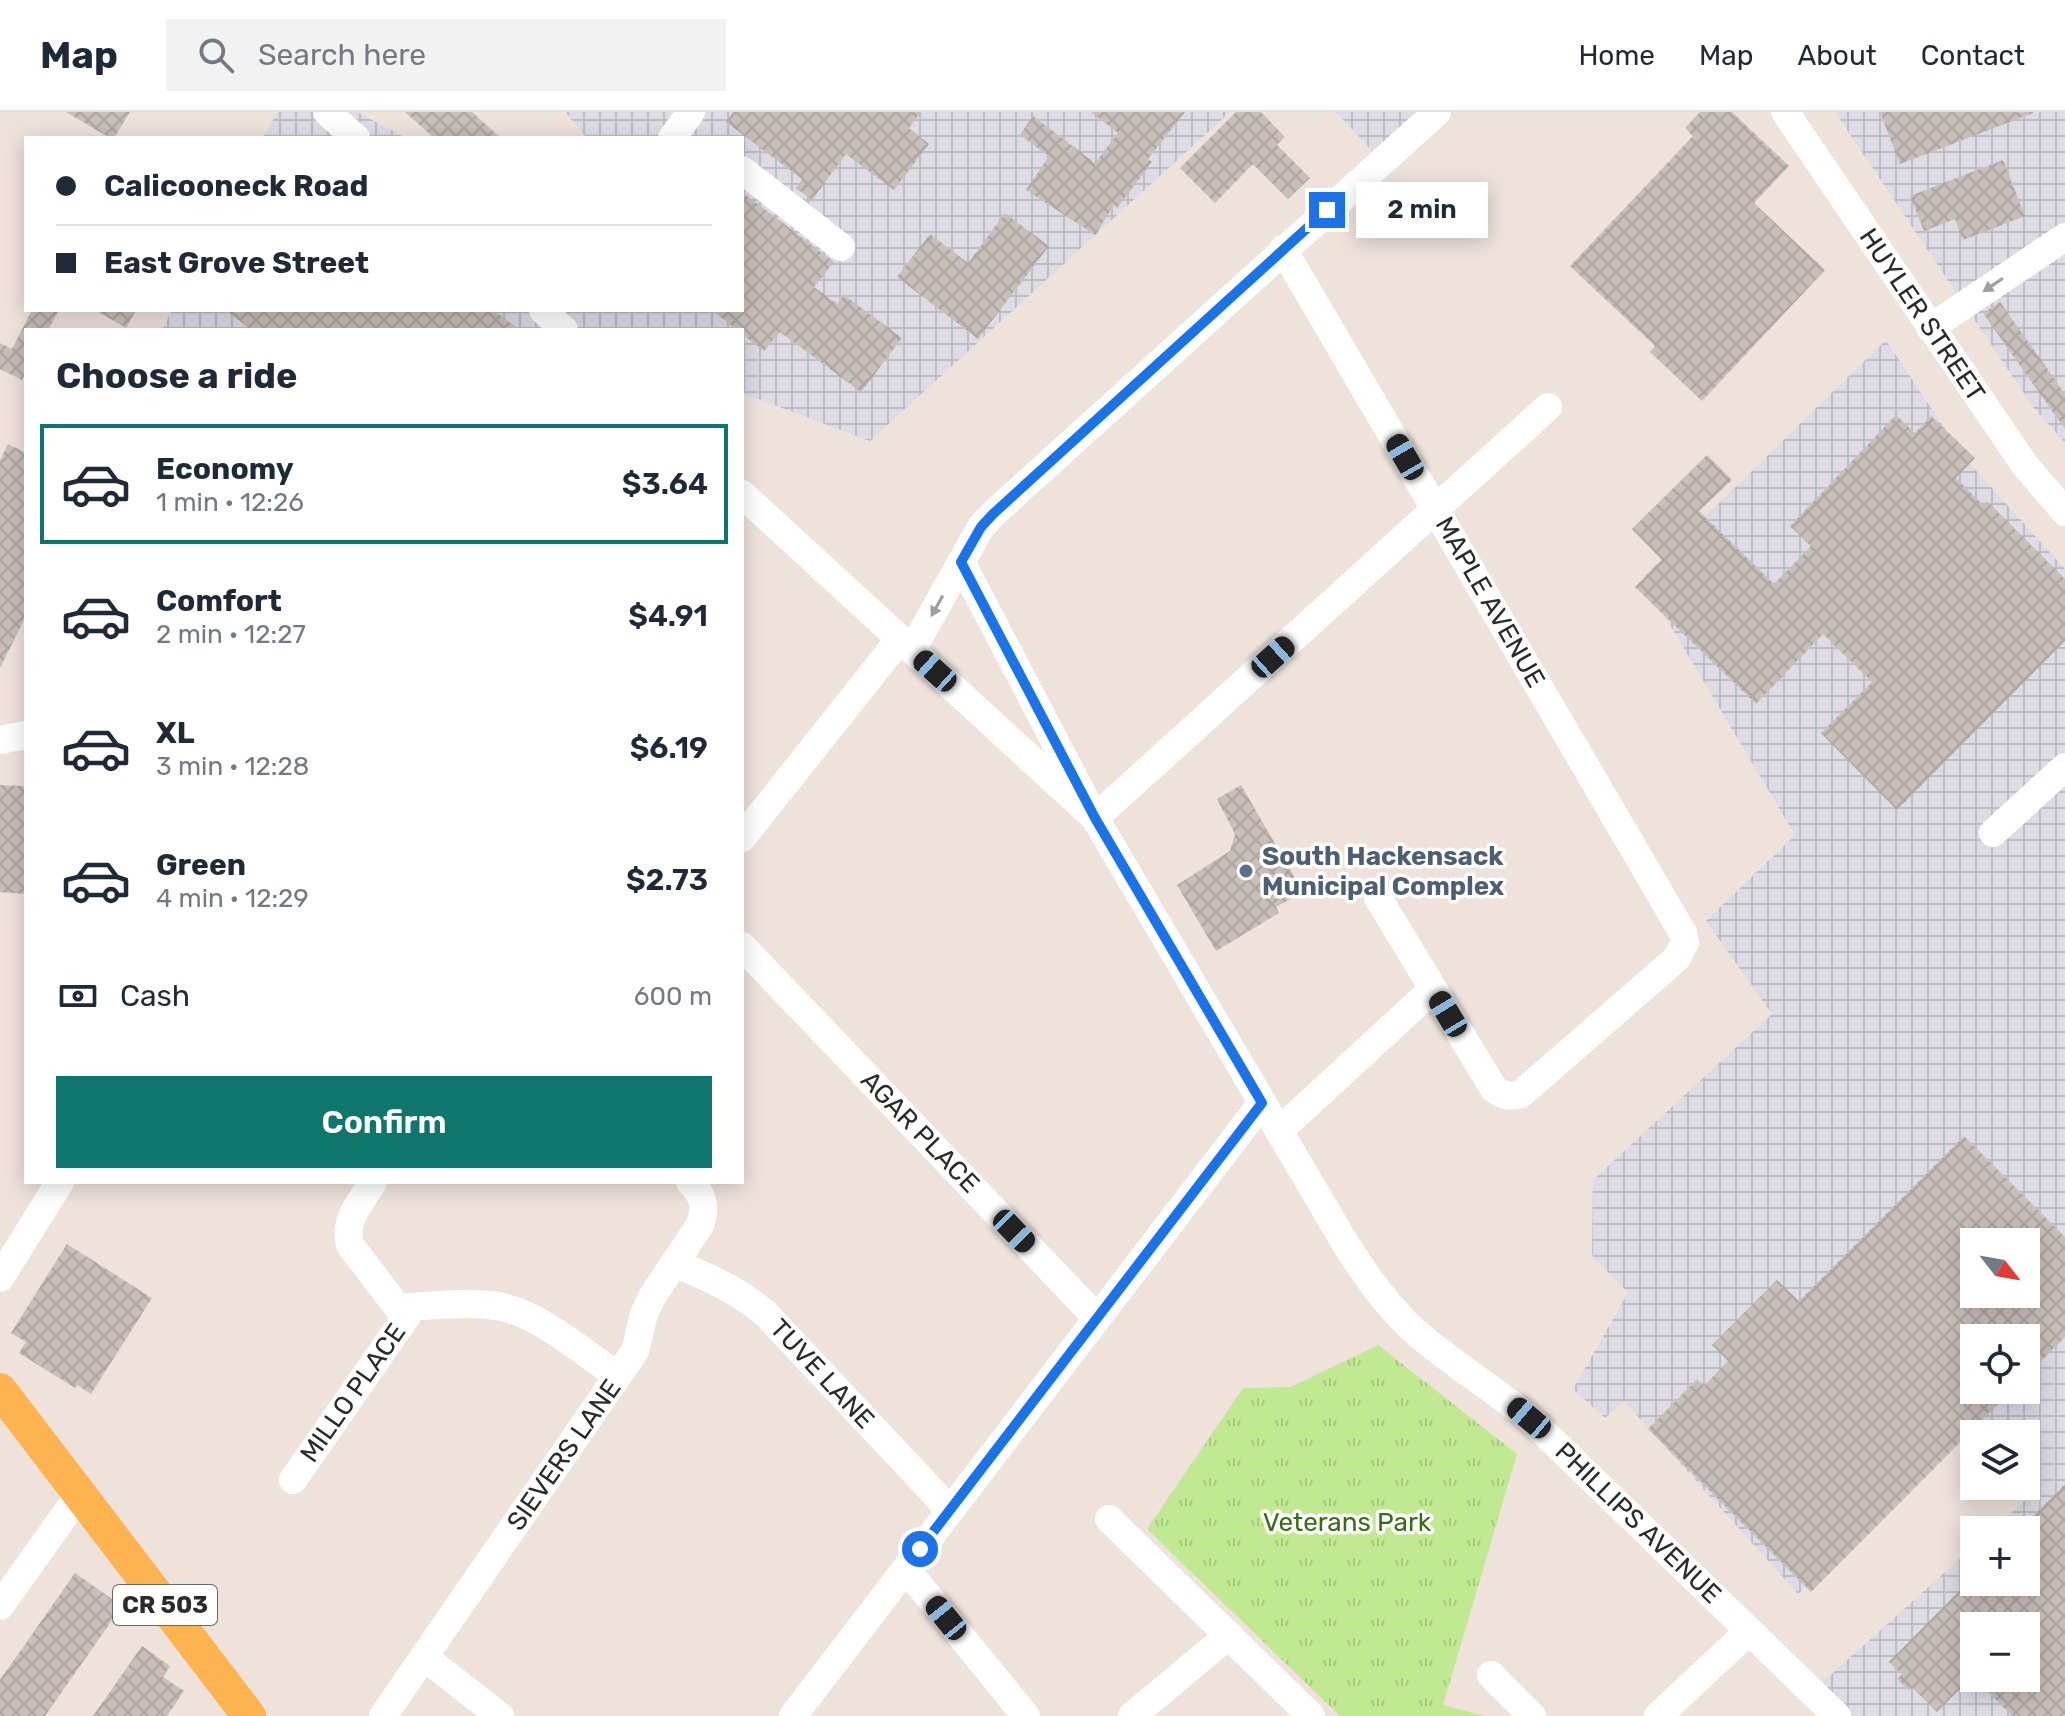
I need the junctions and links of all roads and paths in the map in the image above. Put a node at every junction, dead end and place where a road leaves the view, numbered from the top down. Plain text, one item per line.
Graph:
1 (327, 112) edge
2 (1437, 112) edge
3 (1785, 112) edge
4 (354, 136) edge
5 (744, 172) edge
6 (2061, 240) edge
7 (841, 247) dead end
8 (1283, 249) junction
9 (546, 312) edge
10 (562, 328) edge
11 (1930, 328) junction
12 (1548, 407) dead end
13 (744, 496) edge
14 (1435, 509) junction
15 (2065, 512) edge
16 (961, 562) junction
17 (906, 645) junction
18 (24, 735) edge
19 (0, 740) edge
20 (2065, 767) edge
21 (1095, 818) junction
22 (1993, 833) dead end
23 (744, 836) edge
24 (1378, 898) dead end
25 (744, 948) edge
26 (1433, 989) junction
27 (1262, 1103) junction
28 (1279, 1131) junction
29 (59, 1184) edge
30 (372, 1184) edge
31 (692, 1184) edge
32 (674, 1263) junction
33 (0, 1278) edge
34 (413, 1307) junction
35 (1097, 1318) junction
36 (618, 1376) junction
37 (0, 1390) edge
38 (293, 1480) dead end
39 (80, 1494) junction
40 (950, 1510) junction
41 (1109, 1519) dead end
42 (906, 1569) junction
43 (0, 1606) edge
44 (1749, 1631) junction
45 (1229, 1635) junction
46 (424, 1657) junction
47 (1491, 1675) dead end
48 (249, 1716) edge
49 (383, 1716) edge
50 (500, 1716) edge
51 (793, 1716) edge
52 (1026, 1716) edge
53 (1132, 1716) edge
54 (1311, 1716) edge
55 (1532, 1716) edge
56 (1658, 1716) edge
57 (1837, 1716) edge

1 - 4 street
2 - 8 street
3 - 11 street, HUYLER STREET
5 - 7 street
6 -> 11 street
8 - 14 street, MAPLE AVENUE
8 - 16 street
9 - 10 street
11 - 15 street, HUYLER STREET
12 - 14 street
13 - 17 street, PHILLIPS AVENUE
14 - 21 street
14 - 26 street, MAPLE AVENUE
16 -> 17 street
16 - 21 street, PHILLIPS AVENUE
17 - 21 street, PHILLIPS AVENUE
17 - 23 street
18 - 19 street
20 - 22 street
21 - 27 street, PHILLIPS AVENUE
24 - 26 street
25 - 35 street, AGAR PLACE
26 - 28 street
27 - 28 street, PHILLIPS AVENUE
27 - 35 street
28 - 44 street, PHILLIPS AVENUE
29 - 33 street
30 - 34 street
31 - 32 street, SIEVERS LANE
32 - 36 street, SIEVERS LANE
32 - 40 street, TUVE LANE
34 - 36 street
34 - 38 street, MILLO PLACE
35 - 40 street
36 - 46 street, SIEVERS LANE
37 - 39 main road, CR 503
39 - 43 street
39 - 48 main road, CR 503
40 - 42 street
41 - 45 street
42 - 51 street
42 - 52 street
44 - 56 street
44 - 57 street, PHILLIPS AVENUE
45 - 53 street
45 - 54 street
46 - 49 street, SIEVERS LANE
46 - 50 street
47 - 55 street

